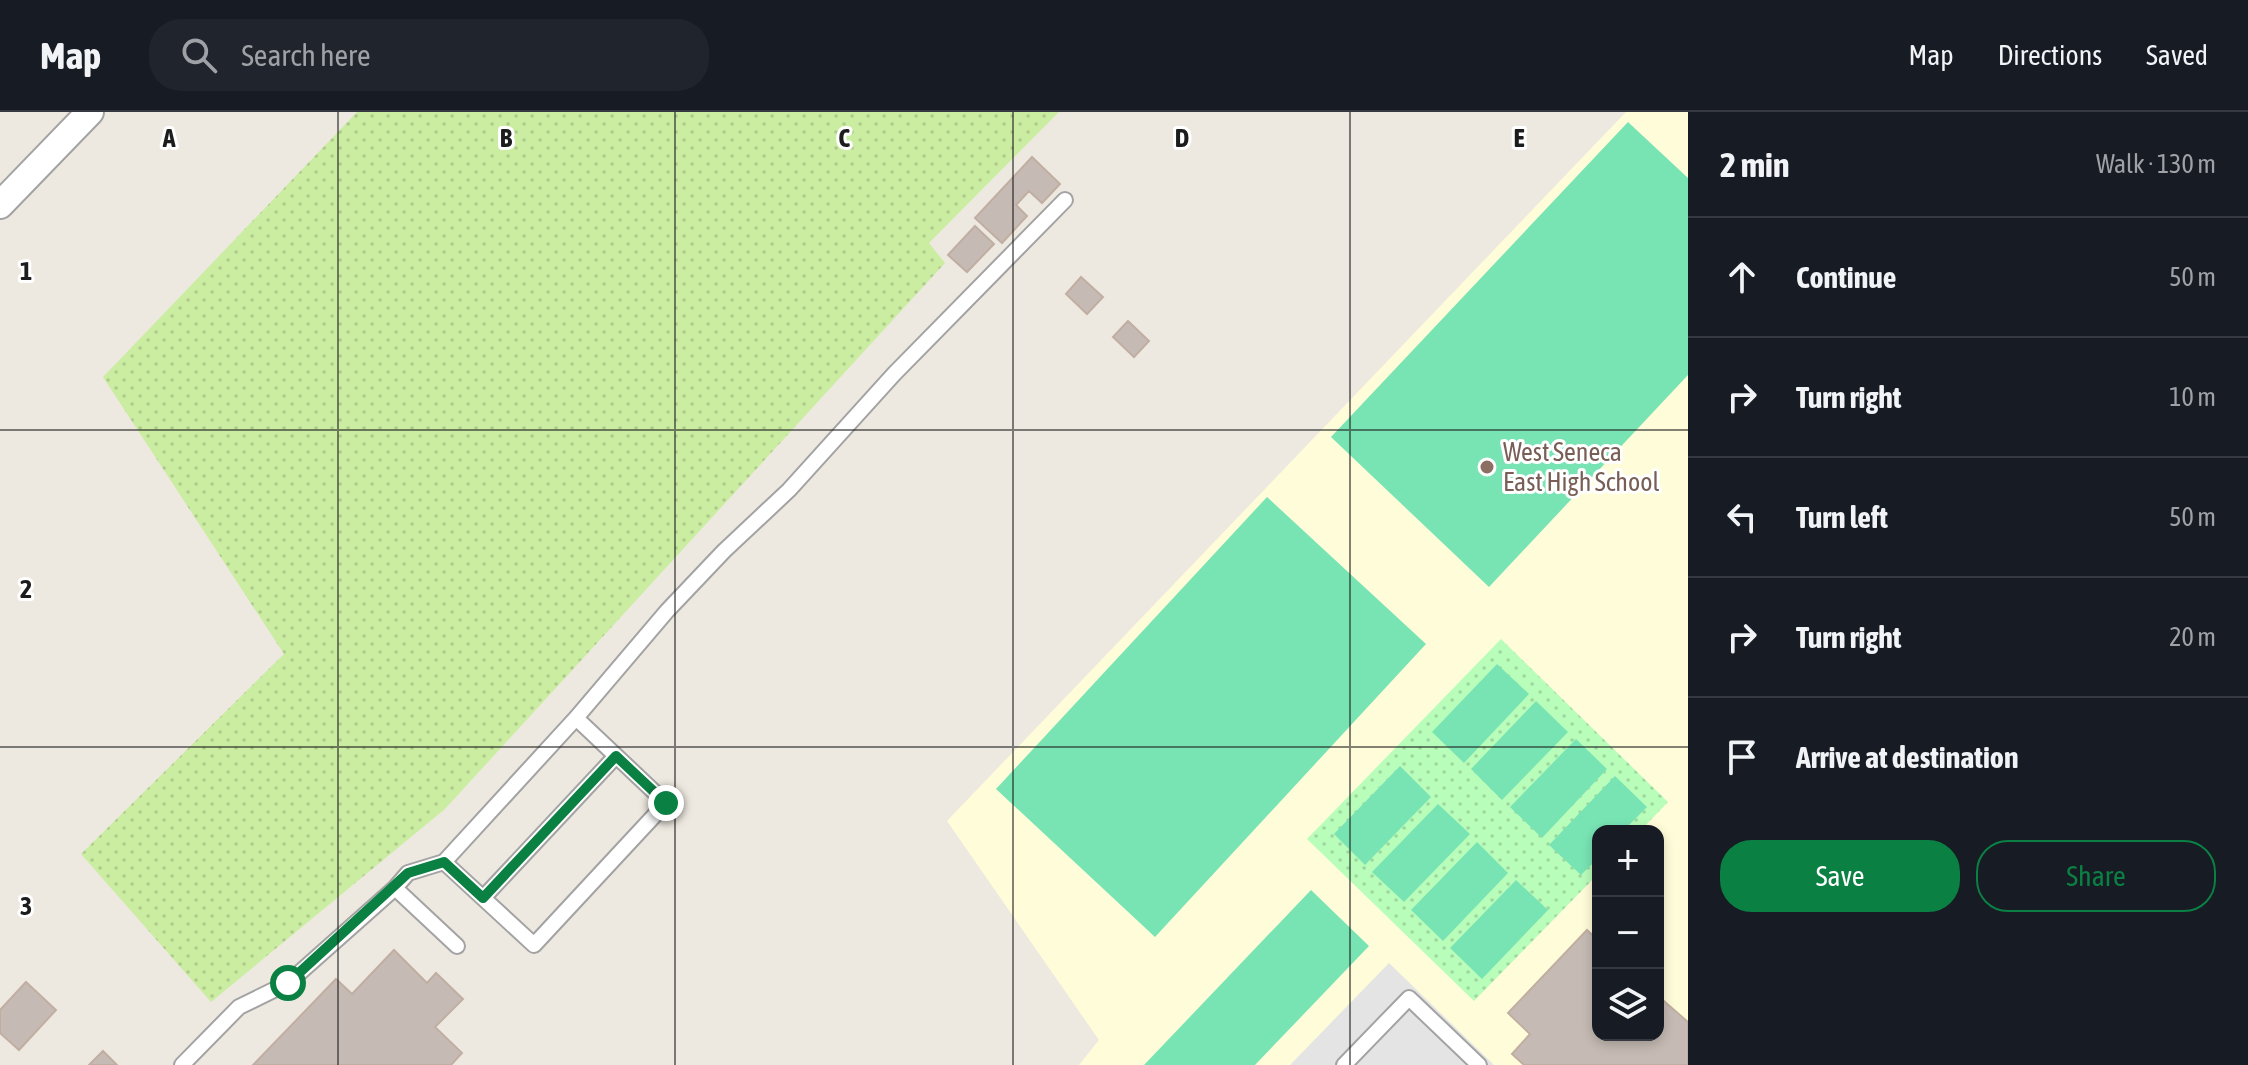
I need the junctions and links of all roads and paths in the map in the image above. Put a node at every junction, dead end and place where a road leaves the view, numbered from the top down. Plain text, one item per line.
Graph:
1 (90, 112) edge
2 (1065, 200) dead end
3 (0, 205) edge
4 (576, 718) junction
5 (616, 756) junction
6 (444, 862) junction
7 (395, 888) junction
8 (483, 898) junction
9 (457, 946) dead end
10 (190, 1062) edge
11 (1344, 1065) edge
12 (1479, 1065) edge

1 - 3 street
2 - 4 lane
4 - 5 lane
4 - 6 lane
5 - 8 lane
5 - 8 lane
6 - 7 lane
6 - 8 lane
7 - 9 lane
7 - 10 lane
11 - 12 lane

